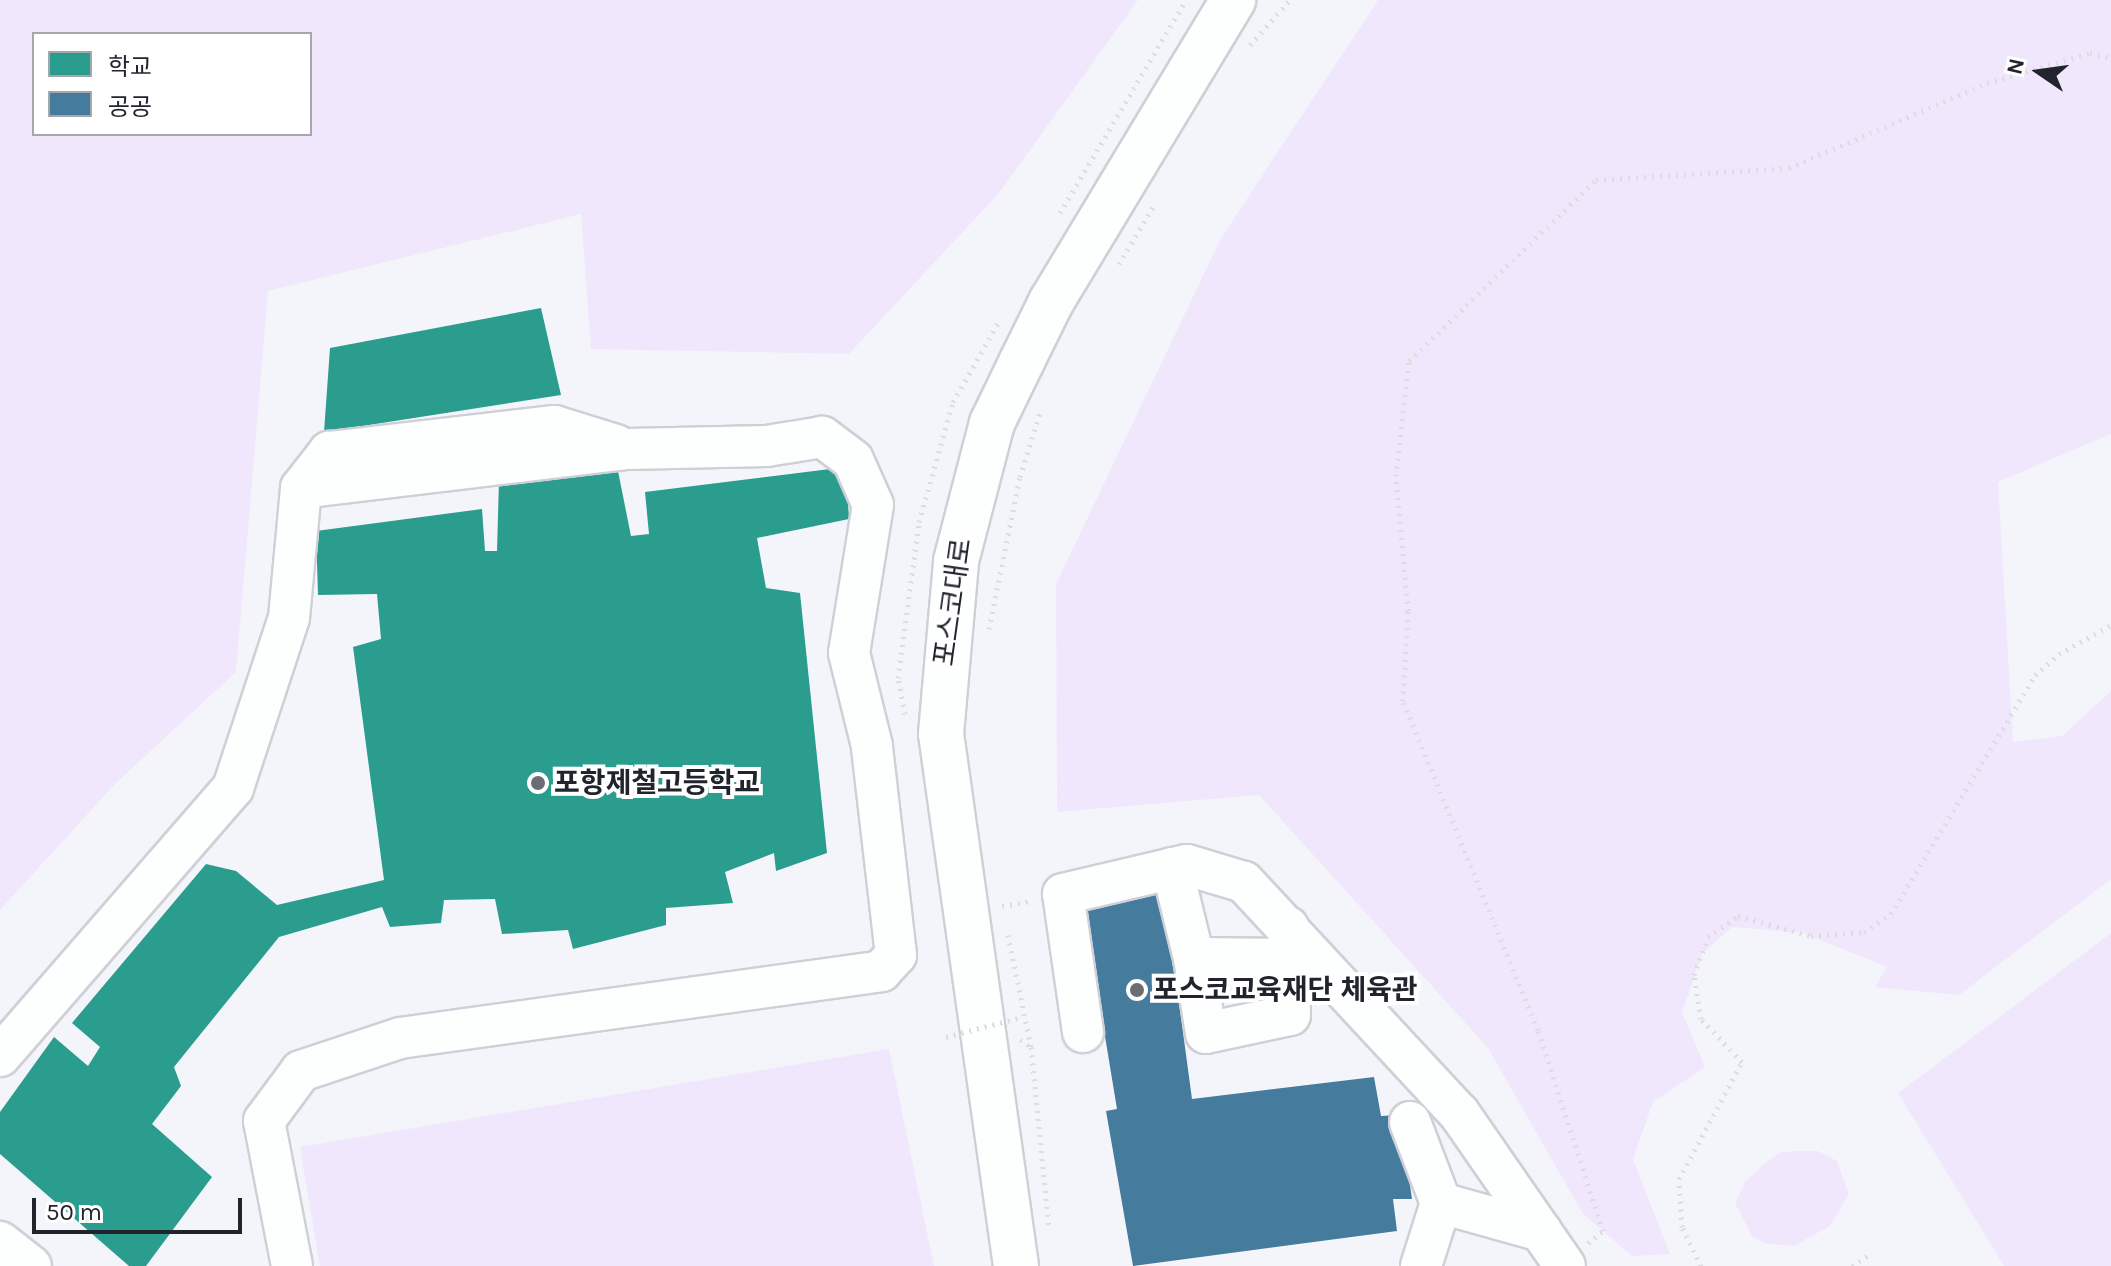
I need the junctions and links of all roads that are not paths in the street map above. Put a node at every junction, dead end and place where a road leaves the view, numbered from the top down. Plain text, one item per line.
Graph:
1 (1233, 0) edge
2 (1172, 868) junction
3 (1289, 943) junction
4 (1194, 958) junction
5 (1083, 1032) dead end
6 (0, 1056) edge
7 (1410, 1122) dead end
8 (1441, 1203) junction
9 (1541, 1231) junction
10 (0, 1242) edge
11 (31, 1266) edge
12 (292, 1266) edge
13 (1016, 1266) edge
14 (1421, 1266) edge
15 (1565, 1266) edge

1 - 13 main road, 포스코대로
2 - 3 street
2 - 4 street
2 - 5 street
3 - 4 street
3 - 4 street
3 - 9 street
6 - 12 street
7 - 8 street
8 - 9 street
8 - 14 street
9 - 15 street
10 - 11 street

